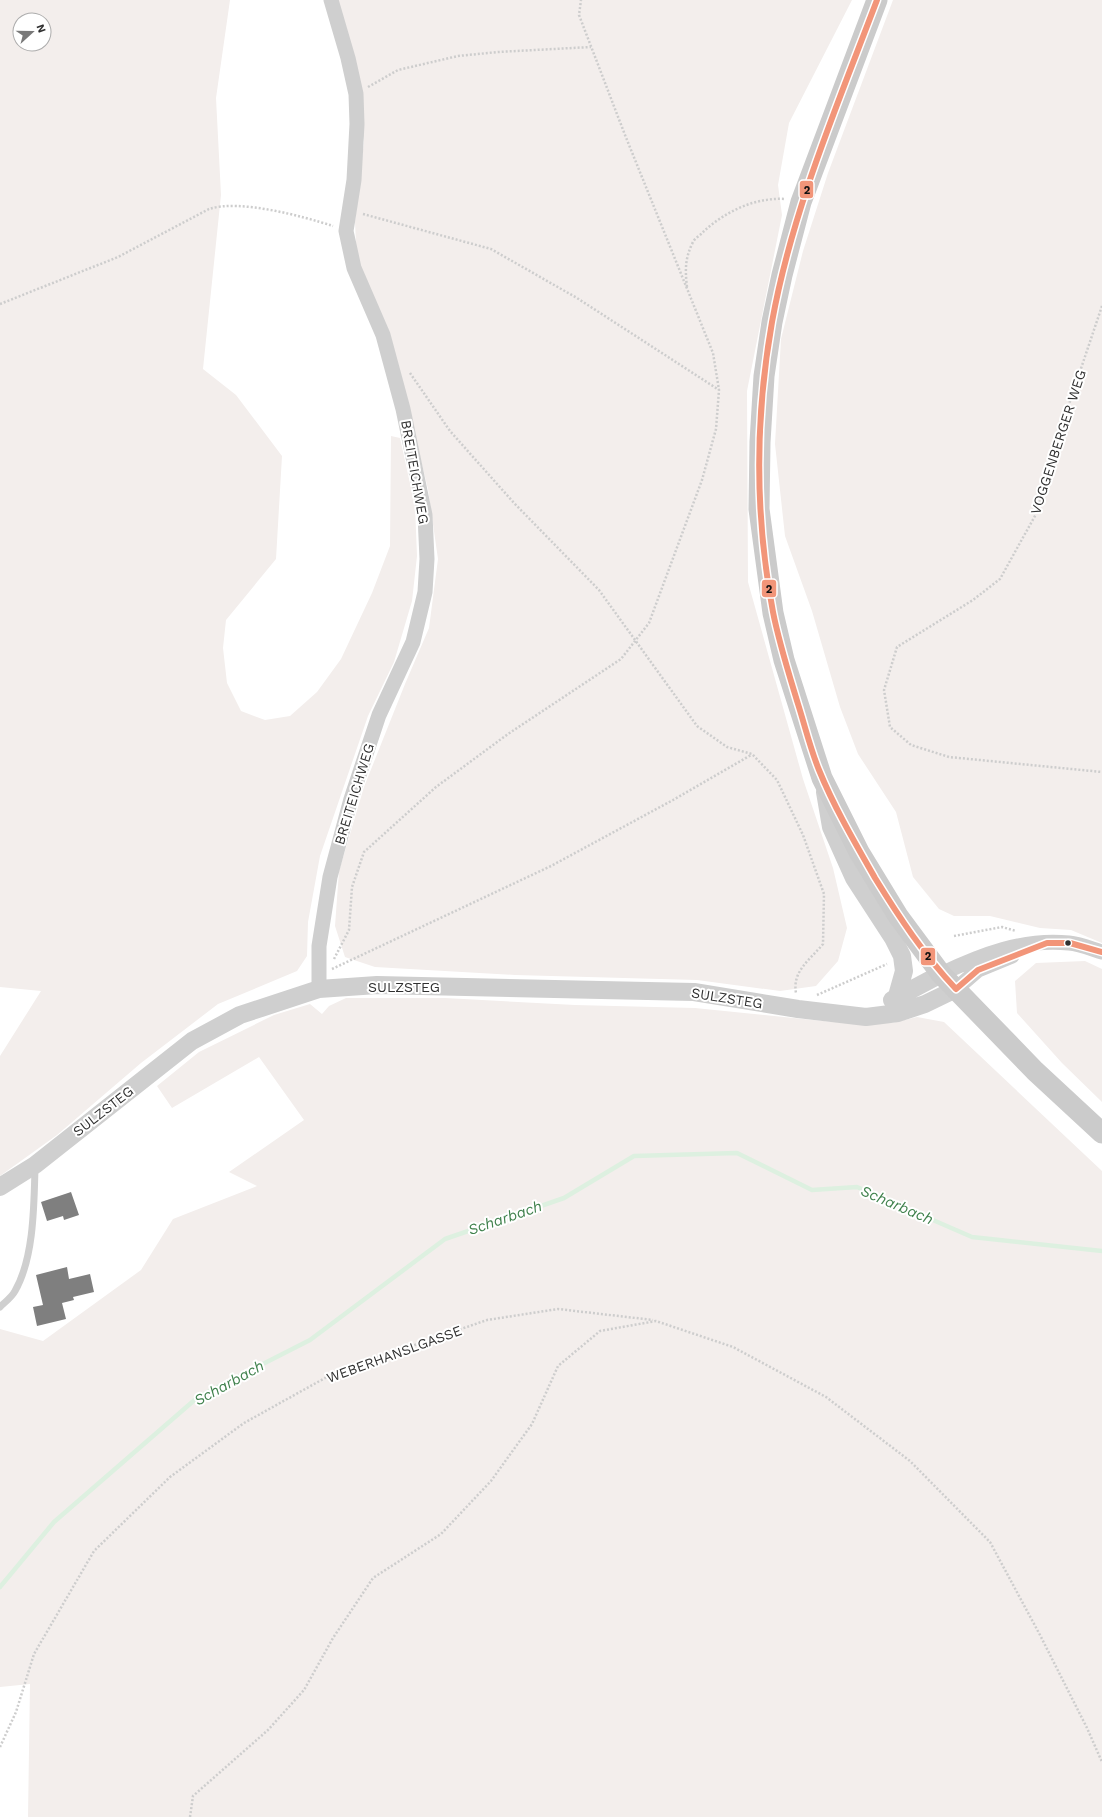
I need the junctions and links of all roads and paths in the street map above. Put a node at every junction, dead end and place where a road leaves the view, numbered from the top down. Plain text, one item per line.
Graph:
1 (330, 0) edge
2 (581, 0) edge
3 (877, 0) edge
4 (591, 47) junction
5 (356, 94) junction
6 (801, 202) junction
7 (350, 210) junction
8 (346, 231) junction
9 (688, 291) junction
10 (0, 304) edge
11 (1102, 306) edge
12 (405, 367) dead end
13 (719, 390) junction
14 (635, 640) junction
15 (752, 754) junction
16 (1102, 772) edge
17 (822, 778) junction
18 (1021, 932) dead end
19 (954, 936) dead end
20 (1047, 943) junction
21 (1102, 952) edge
22 (888, 964) dead end
23 (941, 974) junction
24 (319, 989) junction
25 (956, 989) junction
26 (797, 996) dead end
27 (897, 996) junction
28 (811, 998) dead end
29 (866, 1018) junction
30 (1102, 1134) edge
31 (35, 1165) junction
32 (0, 1187) edge
33 (0, 1307) edge
34 (656, 1321) junction
35 (0, 1747) edge
36 (1102, 1762) edge
37 (190, 1817) edge

1 - 5 street, BREITEICHWEG
2 - 4 path
3 - 6 main road
4 - 5 path
4 - 9 path
5 - 7 street, BREITEICHWEG
6 - 9 path
6 - 17 main road
7 - 8 street, BREITEICHWEG
7 - 13 path
8 - 10 path
8 - 24 street, BREITEICHWEG
9 - 13 path
11 - 16 path, VOGGENBERGER WEG
12 - 14 path
13 - 14 path
14 - 15 path
14 - 15 path
15 - 26 path
17 - 23 main road
17 - 27 street
18 - 19 path
20 - 21 street
20 - 23 street
20 - 25 street
22 - 28 path
23 - 25 main road
23 - 27 street
24 - 29 street, SULZSTEG
24 - 31 street, SULZSTEG
25 - 29 street, SULZSTEG
25 - 30 main road
27 - 29 street
31 - 32 street, SULZSTEG
31 - 33 lane
34 - 35 path, WEBERHANSLGASSE
34 - 36 path, WEBERHANSLGASSE
34 - 37 path

